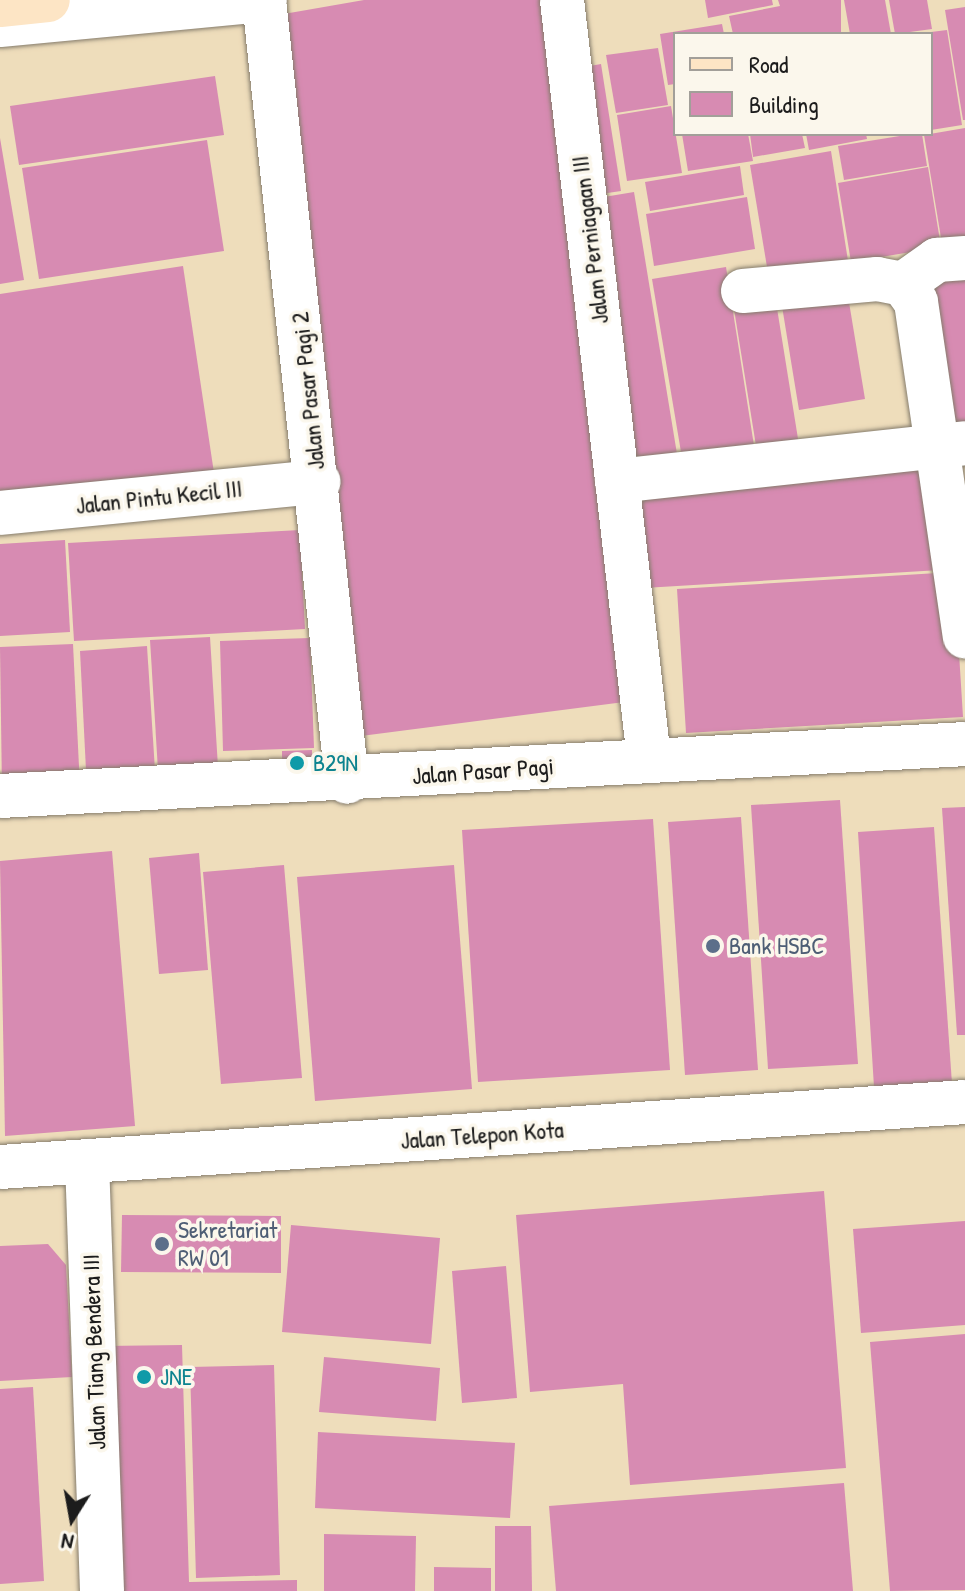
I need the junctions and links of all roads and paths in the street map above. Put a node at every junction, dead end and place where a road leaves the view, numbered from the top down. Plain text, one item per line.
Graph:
1 (48, 0) edge
2 (265, 0) edge
3 (562, 0) edge
4 (0, 5) edge
5 (0, 25) edge
6 (965, 258) edge
7 (903, 284) junction
8 (743, 291) dead end
9 (953, 445) edge
10 (617, 481) junction
11 (318, 482) junction
12 (0, 513) edge
13 (965, 636) edge
14 (965, 744) edge
15 (649, 759) junction
16 (347, 782) junction
17 (0, 796) edge
18 (965, 1102) edge
19 (87, 1161) junction
20 (0, 1167) edge
21 (102, 1591) edge

1 - 4 main road
2 - 5 street
2 - 11 street, Jalan Pasar Pagi 2
3 - 10 street, Jalan Perniagaan III
6 - 7 street
7 - 8 street
7 - 9 street
9 - 10 street
9 - 13 street
10 - 15 street, Jalan Perniagaan III
11 - 12 street, Jalan Pintu Kecil III
11 - 16 street, Jalan Pasar Pagi 2
14 - 15 street, Jalan Pasar Pagi
15 - 16 street, Jalan Pasar Pagi
16 - 17 street, Jalan Pasar Pagi
18 - 19 street, Jalan Telepon Kota
19 - 20 street, Jalan Telepon Kota
19 - 21 street, Jalan Tiang Bendera III

